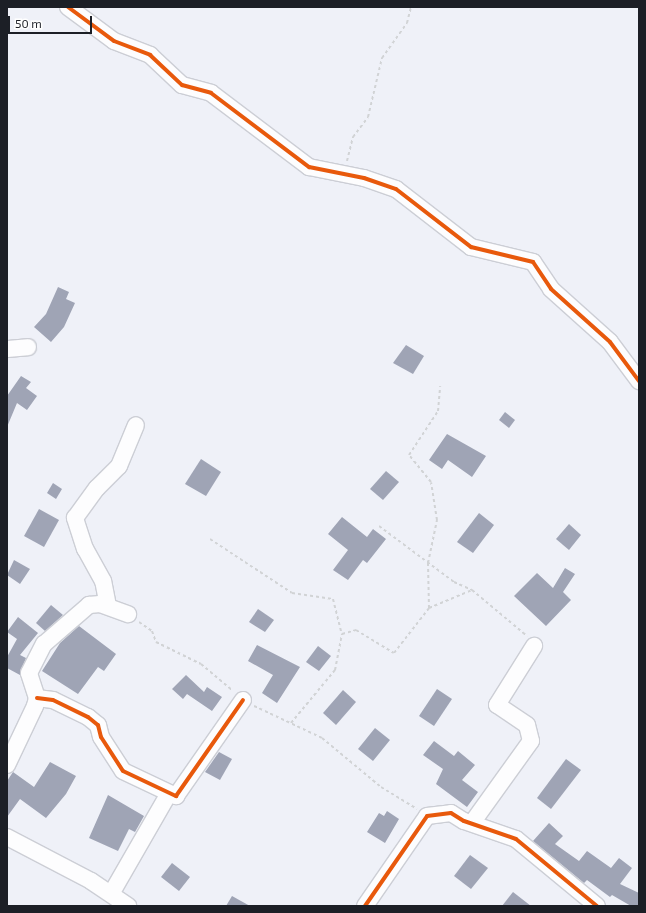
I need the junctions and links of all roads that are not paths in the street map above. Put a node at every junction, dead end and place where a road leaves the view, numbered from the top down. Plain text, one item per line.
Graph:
1 (68, 7) edge
2 (28, 347) dead end
3 (7, 350) edge
4 (639, 381) edge
5 (136, 424) dead end
6 (108, 606) junction
7 (128, 614) road end
8 (534, 646) road end
9 (37, 698) junction
10 (243, 700) road end
11 (7, 765) edge
12 (169, 793) junction
13 (472, 823) junction
14 (7, 837) edge
15 (111, 894) junction
16 (128, 906) edge
17 (365, 906) edge
18 (597, 906) edge

1 - 4 street
2 - 3 street
5 - 6 street
6 - 7 street
6 - 9 street
8 - 13 street
9 - 11 street
9 - 12 street
10 - 12 street
12 - 15 street
13 - 17 street
13 - 18 street
14 - 15 street
15 - 16 street

